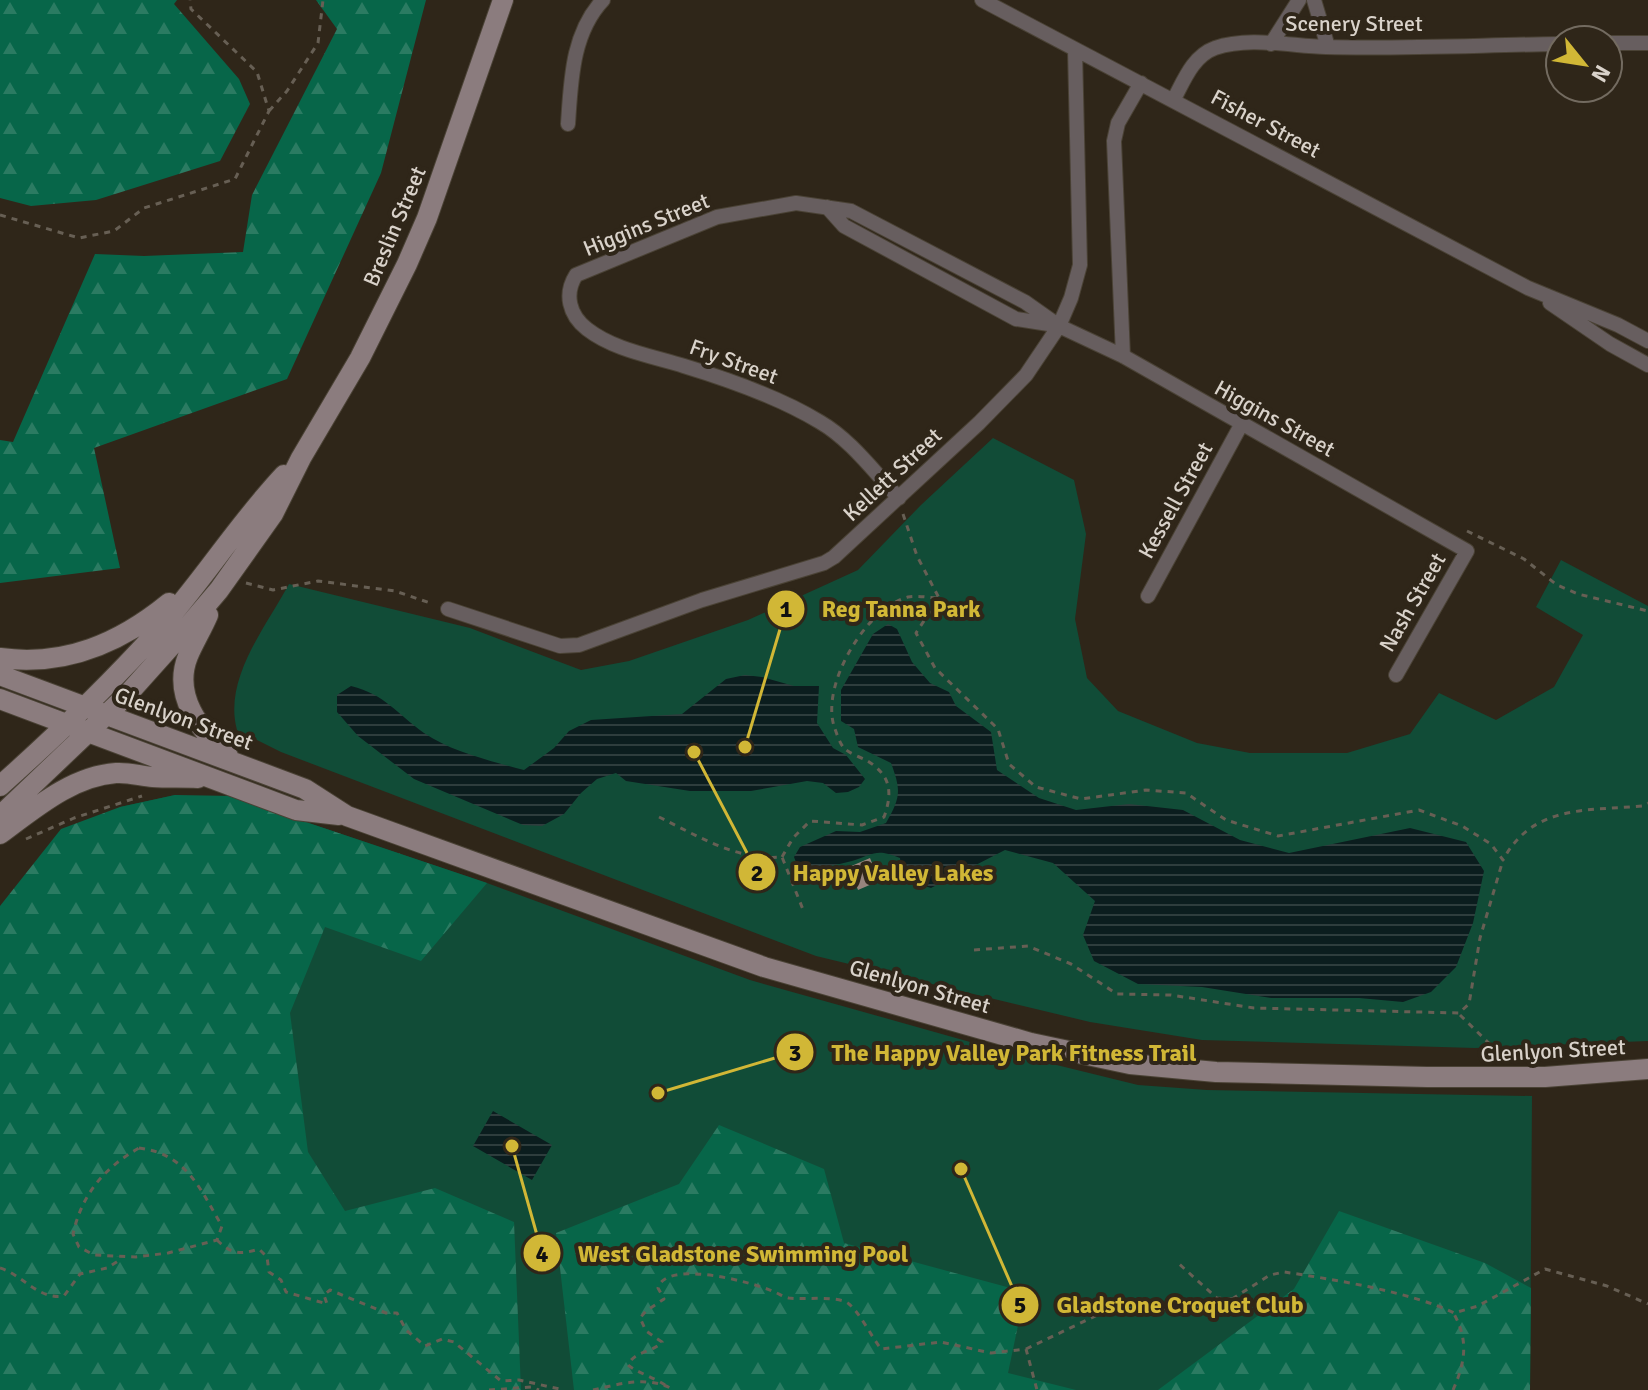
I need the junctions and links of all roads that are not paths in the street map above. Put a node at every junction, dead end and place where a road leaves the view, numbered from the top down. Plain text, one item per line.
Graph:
1 (503, 0) edge
2 (603, 0) edge
3 (982, 0) edge
4 (1299, 0) edge
5 (1314, 0) edge
6 (1624, 43) edge
7 (1648, 43) edge
8 (1271, 44) junction
9 (1544, 44) edge
10 (1328, 47) junction
11 (1075, 50) junction
12 (1141, 83) junction
13 (1174, 99) junction
14 (568, 124) dead end
15 (576, 275) joint
16 (1528, 288) junction
17 (1059, 326) junction
18 (1648, 341) edge
19 (1123, 356) junction
20 (1648, 365) edge
21 (1241, 425) junction
22 (301, 458) junction
23 (899, 498) junction
24 (1467, 551) joint
25 (196, 584) junction
26 (219, 590) junction
27 (1148, 596) dead end
28 (448, 609) road end
29 (0, 658) edge
30 (0, 675) edge
31 (1396, 675) dead end
32 (0, 699) edge
33 (85, 707) junction
34 (107, 715) junction
35 (68, 724) junction
36 (90, 732) junction
37 (235, 762) junction
38 (210, 778) junction
39 (0, 786) edge
40 (0, 816) edge
41 (347, 816) junction
42 (0, 834) edge
43 (1648, 1069) edge

1 - 22 main road, Breslin Street
2 - 14 street
3 - 11 street, Fisher Street
4 - 8 street
5 - 10 street
6 - 7 street
8 - 10 street, Scenery Street
8 - 13 street, Scenery Street
9 - 10 street, Scenery Street
11 - 12 street, Fisher Street
11 - 17 street, Kellett Street
12 - 13 street, Fisher Street
12 - 19 street
13 - 16 street, Fisher Street
15 - 17 street, Higgins Street
15 - 23 street, Fry Street
16 - 18 street, Fisher Street
16 - 20 street, Fisher Street
17 - 19 street, Higgins Street
17 - 23 street, Kellett Street
19 - 21 street, Higgins Street
21 - 24 street, Higgins Street
21 - 27 street, Kessell Street
22 - 25 main road, Breslin Street
22 - 26 main road, Breslin Street
23 - 28 street, Kellett Street
24 - 31 street, Nash Street
25 - 29 main road
25 - 33 main road, Breslin Street
26 - 34 main road, Breslin Street
26 - 37 main road
30 - 33 main road, Glenlyon Street
32 - 35 main road, Glenlyon Street
33 - 34 main road, Glenlyon Street
33 - 35 main road, Breslin Street
34 - 36 main road, Breslin Street
34 - 37 main road, Glenlyon Street
35 - 36 main road, Glenlyon Street
35 - 39 main road, Breslin Street
36 - 38 main road, Glenlyon Street
36 - 40 main road, Breslin Street
37 - 41 main road, Glenlyon Street
38 - 41 main road, Glenlyon Street
38 - 42 main road
41 - 43 main road, Glenlyon Street

